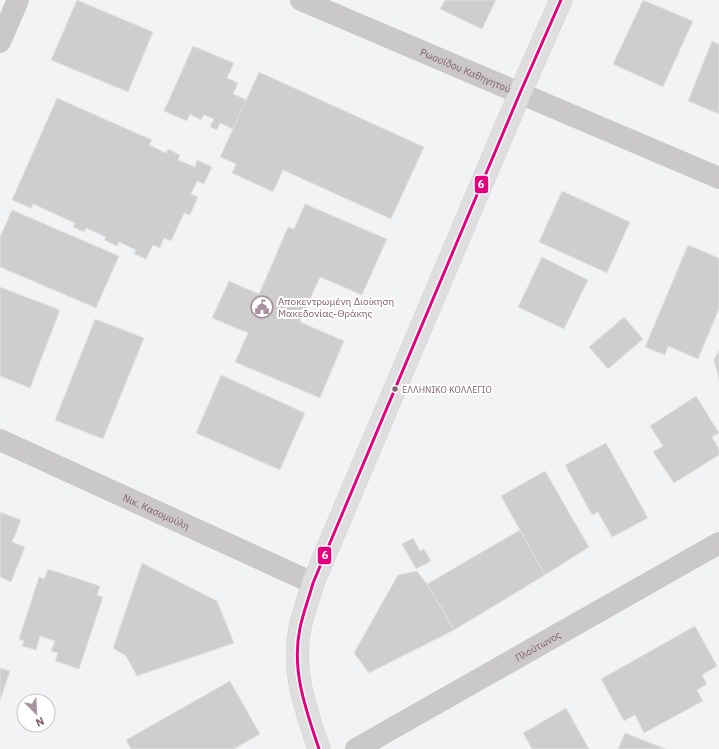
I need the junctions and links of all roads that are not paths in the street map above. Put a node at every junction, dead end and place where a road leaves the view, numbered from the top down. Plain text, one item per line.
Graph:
1 (18, 0) edge
2 (302, 0) edge
3 (561, 0) edge
4 (0, 42) edge
5 (520, 93) junction
6 (719, 178) edge
7 (0, 440) edge
8 (719, 543) edge
9 (313, 583) junction
10 (319, 749) edge
11 (356, 749) edge

1 - 4 street
2 - 5 street, Ρωσσίδου Καθηγητού
3 - 5 main road
5 - 6 street, Ρωσσίδου Καθηγητού
5 - 9 main road
7 - 9 street, Νικ. Κασομούλη
8 - 11 street, Πλούτωνος
9 - 10 main road

